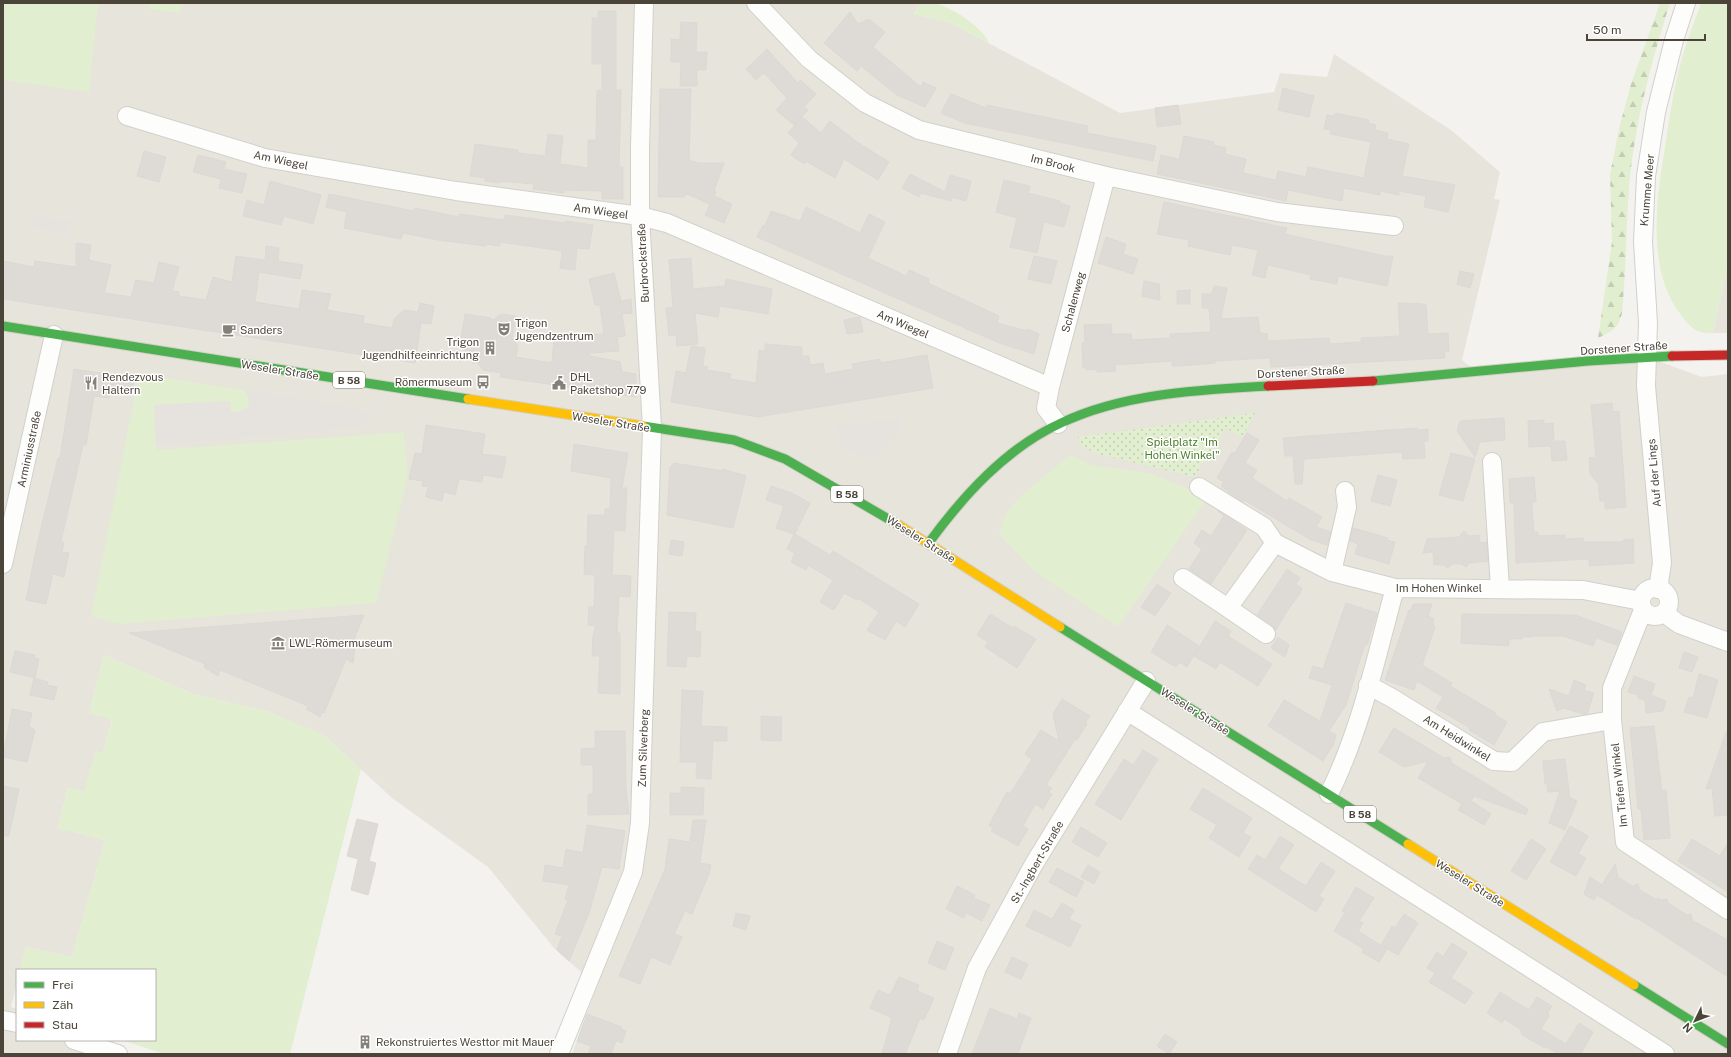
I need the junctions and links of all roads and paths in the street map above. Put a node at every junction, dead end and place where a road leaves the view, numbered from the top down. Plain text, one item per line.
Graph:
1 (644, 3) edge
2 (756, 3) edge
3 (1686, 3) edge
4 (127, 116) dead end
5 (1106, 176) junction
6 (640, 216) junction
7 (1394, 226) dead end
8 (3, 326) edge
9 (54, 335) junction
10 (1728, 355) edge
11 (1647, 357) junction
12 (1050, 388) junction
13 (1058, 424) junction
14 (652, 428) junction
15 (1492, 462) dead end
16 (1199, 487) dead end
17 (1345, 491) dead end
18 (1274, 543) junction
19 (928, 544) junction
20 (3, 564) edge
21 (1332, 572) junction
22 (1183, 578) dead end
23 (1395, 588) junction
24 (1500, 588) junction
25 (1658, 589) junction
26 (1642, 605) junction
27 (1228, 608) junction
28 (1664, 613) junction
29 (1266, 634) dead end
30 (1728, 642) edge
31 (1146, 681) junction
32 (1368, 685) junction
33 (1127, 711) junction
34 (1612, 720) junction
35 (1329, 794) junction
36 (1728, 910) edge
37 (3, 1020) edge
38 (16, 1023) edge
39 (77, 1041) edge
40 (1728, 1044) edge
41 (118, 1054) edge
42 (559, 1054) edge
43 (947, 1054) edge
44 (1665, 1054) edge

1 - 6 street, Burbrockstraße
2 - 5 street, Im Brook
3 - 11 street, Krumme Meer
4 - 6 street, Am Wiegel
5 - 7 street, Im Brook
5 - 12 street, Schalenweg
6 - 12 street, Am Wiegel
6 - 14 street, Burbrockstraße
8 - 9 main road, Weseler Straße / B 58
9 - 14 main road, Weseler Straße / B 58
9 - 20 street, Arminiusstraße
10 - 11 main road, Dorstener Straße
11 - 13 main road, Dorstener Straße
11 - 25 street, Auf der Lings
12 - 13 street, Schalenweg
13 - 19 main road, Dorstener Straße
14 - 19 main road, Weseler Straße / B 58
14 - 42 street, Zum Silverberg
15 - 24 street
16 - 18 street, Im Hohen Winkel
17 - 21 street
18 - 21 street, Im Hohen Winkel
18 - 27 street
19 - 31 main road, Weseler Straße / B 58
21 - 23 street, Im Hohen Winkel
22 - 27 street
23 - 24 street, Im Hohen Winkel
23 - 32 street
24 - 26 street, Im Hohen Winkel
25 - 26 street
25 - 28 street
26 - 28 street, Im Hohen Winkel
26 - 34 street, Im Tiefen Winkel
27 - 29 street
28 - 30 street, Im Hohen Winkel
31 - 33 street, St.-Ingbert-Straße
31 - 35 main road, Weseler Straße / B 58
32 - 34 street, Am Heidwinkel
32 - 35 street
33 - 43 street, St.-Ingbert-Straße
33 - 44 street
34 - 36 street, Im Tiefen Winkel
35 - 40 main road, Weseler Straße / B 58
37 - 38 street
39 - 41 street

